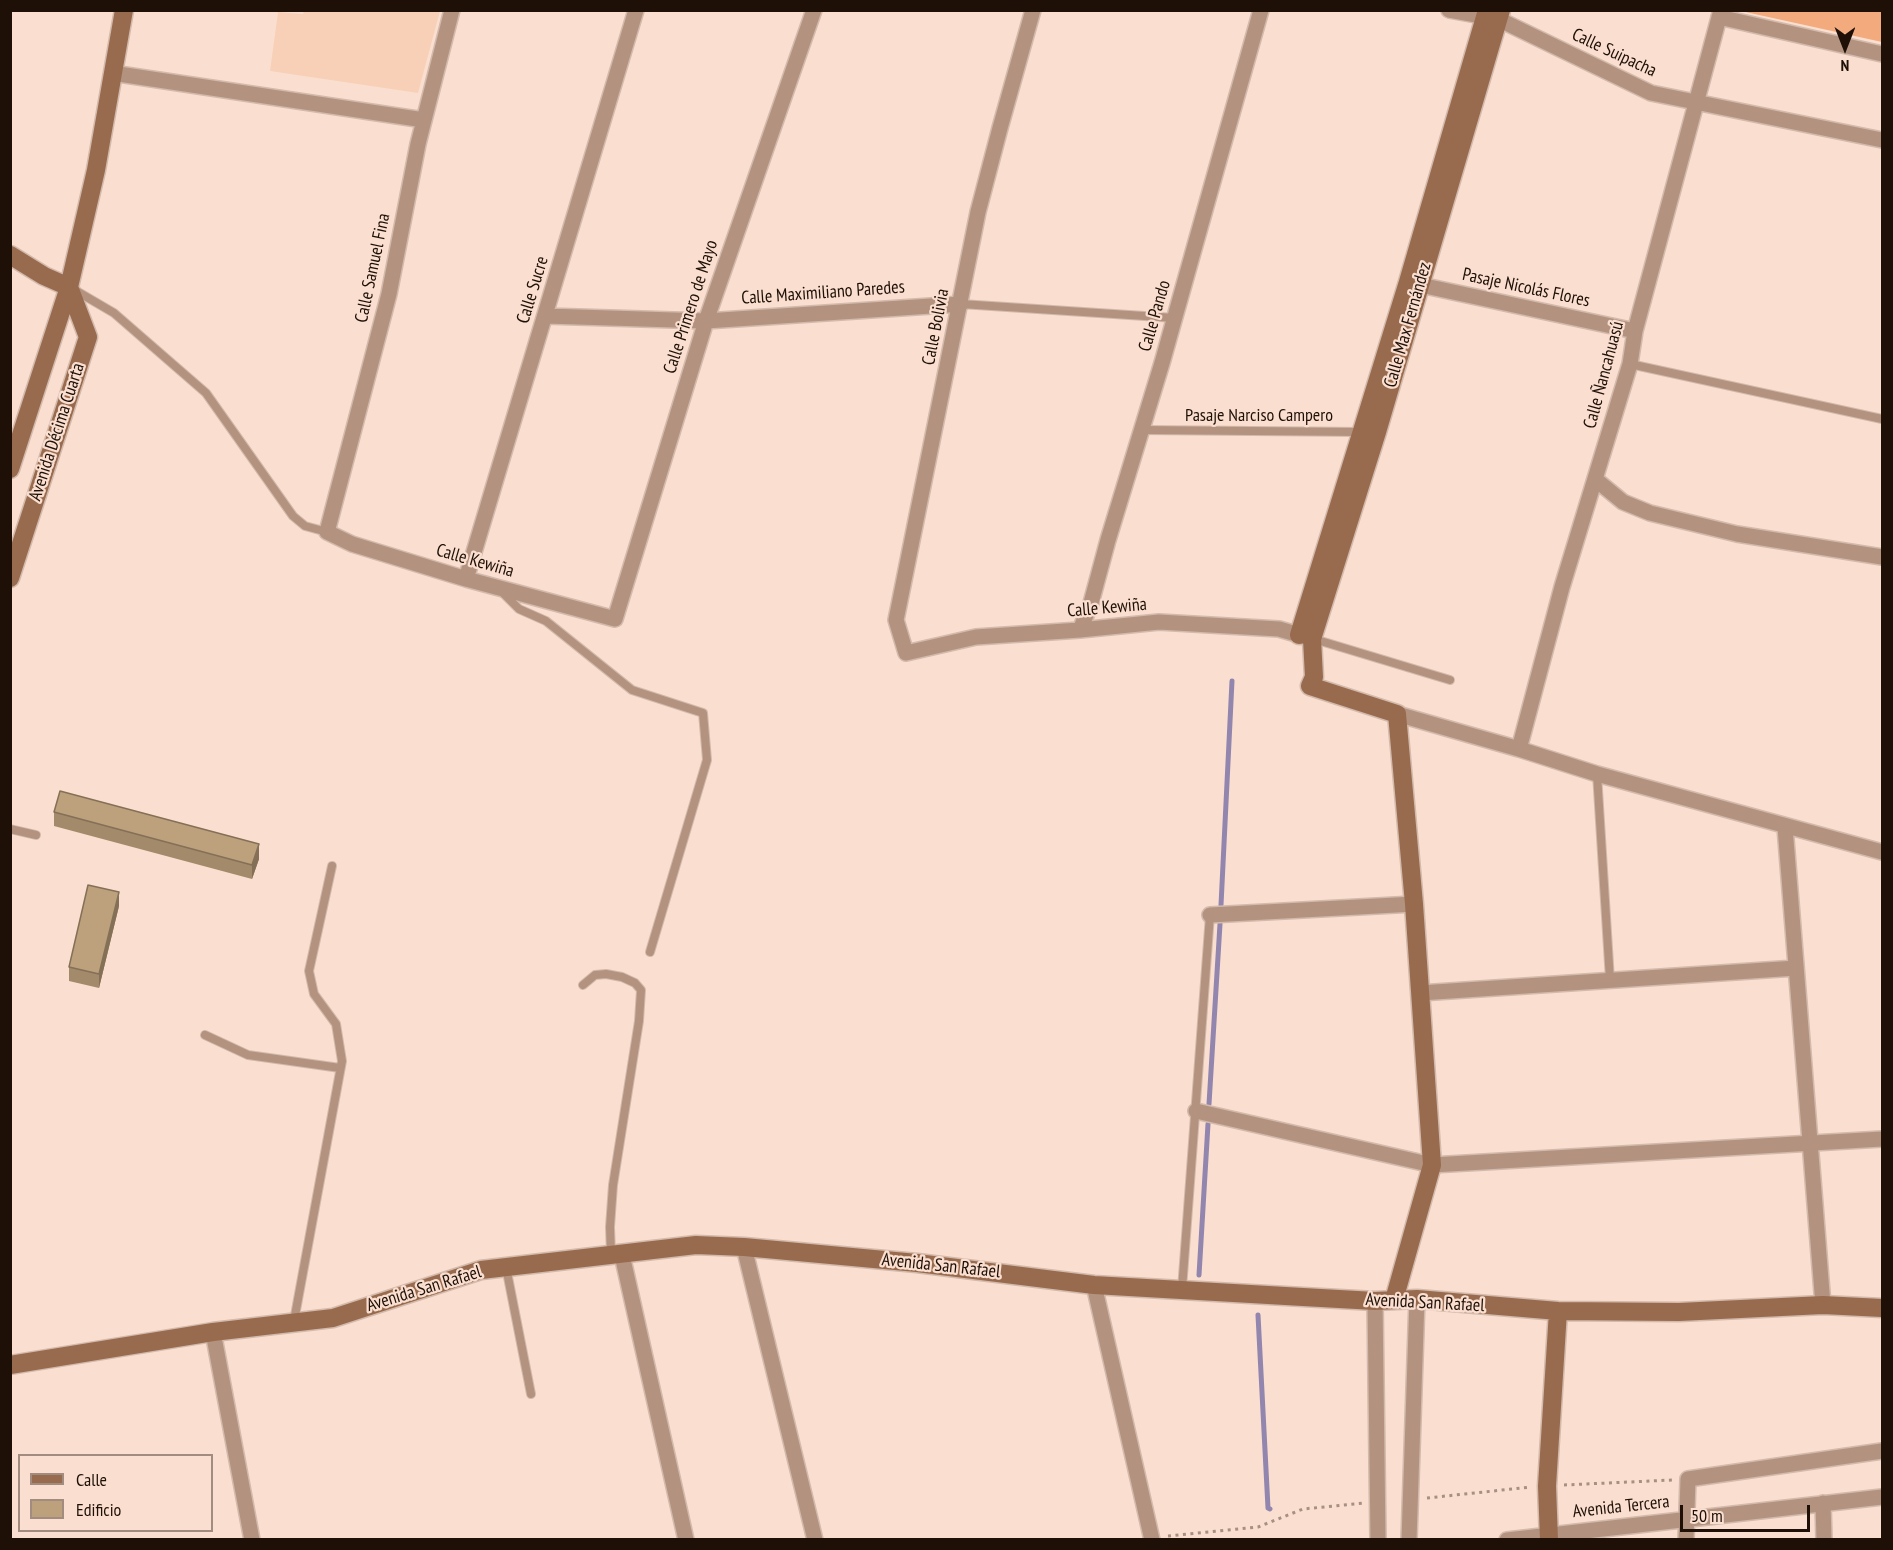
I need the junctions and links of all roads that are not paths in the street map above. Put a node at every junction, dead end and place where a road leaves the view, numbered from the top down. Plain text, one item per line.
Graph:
1 (124, 10) edge
2 (452, 10) edge
3 (636, 10) edge
4 (814, 10) edge
5 (1033, 10) edge
6 (1261, 10) edge
7 (1449, 10) edge
8 (1493, 14) edge
9 (1720, 14) edge
10 (1882, 54) edge
11 (112, 74) junction
12 (1697, 102) junction
13 (424, 120) junction
14 (1882, 140) edge
15 (10, 255) edge
16 (1414, 284) junction
17 (69, 287) junction
18 (961, 304) junction
19 (546, 316) junction
20 (1175, 318) junction
21 (706, 321) junction
22 (1635, 332) junction
23 (1630, 364) junction
24 (1882, 419) edge
25 (1142, 430) junction
26 (1368, 432) junction
27 (10, 469) edge
28 (1595, 479) junction
29 (327, 532) junction
30 (1882, 557) edge
31 (10, 578) edge
32 (466, 579) junction
33 (498, 588) junction
34 (615, 619) joint
35 (1080, 630) junction
36 (1305, 637) junction
37 (906, 653) joint
38 (1450, 680) dead end
39 (1397, 714) junction
40 (1519, 749) junction
41 (1597, 774) junction
42 (1785, 827) junction
43 (10, 829) edge
44 (36, 835) dead end
45 (1882, 852) edge
46 (332, 866) dead end
47 (1414, 904) junction
48 (1210, 915) joint
49 (650, 952) dead end
50 (1796, 968) junction
51 (1610, 980) junction
52 (582, 985) dead end
53 (1420, 993) junction
54 (205, 1035) dead end
55 (340, 1068) junction
56 (1196, 1111) junction
57 (1882, 1139) edge
58 (1811, 1144) junction
59 (1432, 1165) junction
60 (744, 1247) junction
61 (617, 1255) junction
62 (506, 1267) junction
63 (1094, 1285) junction
64 (1182, 1290) junction
65 (1417, 1299) junction
66 (1394, 1300) junction
67 (1375, 1301) junction
68 (1823, 1305) junction
69 (1882, 1308) edge
70 (1558, 1311) junction
71 (294, 1322) junction
72 (213, 1332) junction
73 (10, 1365) edge
74 (531, 1394) dead end
75 (1882, 1451) edge
76 (1882, 1497) edge
77 (1823, 1503) junction
78 (1686, 1519) junction
79 (1549, 1537) edge
80 (252, 1539) edge
81 (686, 1539) edge
82 (814, 1539) edge
83 (1152, 1539) edge
84 (1378, 1539) edge
85 (1409, 1539) edge
86 (1507, 1539) edge
87 (1686, 1539) edge
88 (1824, 1539) edge

1 - 11 street, Avenida Décima Cuarta
2 - 13 street, Calle Samuel Fina
3 - 19 street, Calle Sucre
4 - 21 street, Calle Primero de Mayo
5 - 18 street, Calle Bolivia
6 - 20 street, Calle Pando
7 - 8 street, Calle Suipacha
8 - 12 street, Calle Suipacha
8 - 16 street, Calle Max Fernández
9 - 10 street
9 - 12 street, Calle Ñancahuasú
11 - 13 street
11 - 17 street, Avenida Décima Cuarta
12 - 14 street, Calle Suipacha
12 - 22 street, Calle Ñancahuasú
13 - 29 street, Calle Samuel Fina
15 - 17 street
16 - 22 street, Pasaje Nicolás Flores
16 - 26 street, Calle Max Fernández
17 - 27 street, Avenida Décima Cuarta
17 - 29 lane
17 - 31 street, Avenida Décima Cuarta
18 - 20 lane, Calle Maximiliano Paredes
18 - 21 street, Calle Maximiliano Paredes
18 - 37 street, Calle Bolivia
19 - 21 street, Calle Maximiliano Paredes
19 - 32 street, Calle Sucre
20 - 25 street, Calle Pando
21 - 34 street, Calle Primero de Mayo
22 - 23 street, Calle Ñancahuasú
23 - 24 lane
23 - 28 street, Calle Ñancahuasú
25 - 26 lane, Pasaje Narciso Campero
25 - 35 street, Calle Pando
26 - 36 street, Calle Max Fernández
28 - 30 street
28 - 40 street, Calle Ñancahuasú
29 - 32 street, Calle Kewiña
32 - 33 street, Calle Kewiña
33 - 34 street, Calle Kewiña
33 - 49 lane
35 - 36 street, Calle Kewiña
35 - 37 street, Calle Kewiña
36 - 38 lane
36 - 39 street
39 - 40 street
39 - 47 street
40 - 41 street
41 - 42 street
41 - 51 lane
42 - 45 street
42 - 50 street
43 - 44 lane
46 - 55 lane
47 - 48 street
47 - 53 street
48 - 56 lane
50 - 51 street
50 - 58 street
51 - 53 street
52 - 61 lane
53 - 59 street
54 - 55 lane
55 - 71 lane
56 - 59 street
56 - 64 lane
57 - 58 street
58 - 59 street
58 - 68 street
59 - 66 street
60 - 61 street, Avenida San Rafael
60 - 63 street, Avenida San Rafael
60 - 82 street
61 - 62 street, Avenida San Rafael
61 - 81 street
62 - 71 street, Avenida San Rafael
62 - 74 lane
63 - 64 street, Avenida San Rafael
63 - 83 street
64 - 67 street, Avenida San Rafael
65 - 66 street, Avenida San Rafael
65 - 70 street, Avenida San Rafael
65 - 85 street
66 - 67 street, Avenida San Rafael
67 - 84 street
68 - 69 street, Avenida San Rafael
68 - 70 street, Avenida San Rafael
70 - 79 street
71 - 72 street, Avenida San Rafael
72 - 73 street, Avenida San Rafael
72 - 80 street
75 - 78 street, Avenida Tercera
76 - 77 street, Avenida Tercera
77 - 78 street, Avenida Tercera
77 - 88 street
78 - 79 street, Avenida Tercera
78 - 87 street
79 - 86 street, Avenida Tercera

